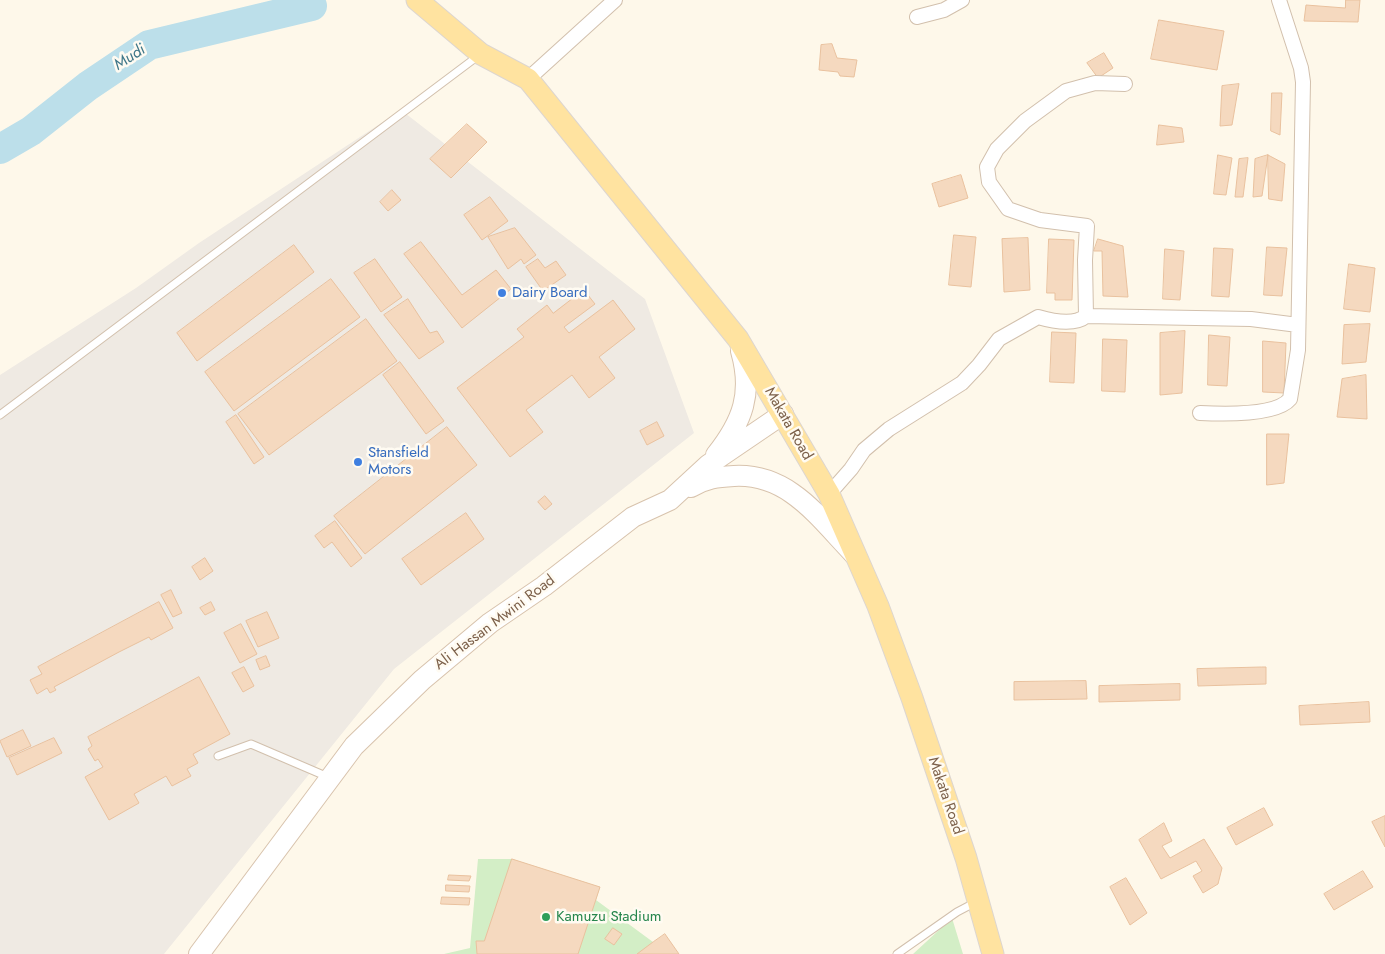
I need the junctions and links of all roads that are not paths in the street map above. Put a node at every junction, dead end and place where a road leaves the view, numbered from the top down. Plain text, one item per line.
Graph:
1 (417, 0) edge
2 (615, 0) edge
3 (962, 0) edge
4 (1279, 0) edge
5 (917, 18) dead end
6 (480, 54) junction
7 (528, 79) junction
8 (1125, 84) dead end
9 (1086, 316) junction
10 (1298, 325) junction
11 (738, 339) junction
12 (1200, 413) dead end
13 (783, 414) junction
14 (0, 415) edge
15 (708, 465) junction
16 (829, 494) junction
17 (670, 500) junction
18 (854, 554) junction
19 (218, 756) dead end
20 (330, 778) junction
21 (977, 902) junction
22 (205, 951) edge
23 (898, 954) edge
24 (993, 954) edge

1 - 6 main road, Makata Road
2 - 7 street
3 - 5 street
4 - 10 street
6 - 7 main road, Makata Road
6 - 14 lane
7 - 11 main road, Makata Road
8 - 9 street
9 - 10 street
9 - 16 street
10 - 12 street
11 - 13 main road, Makata Road
11 - 15 main road
13 - 15 main road, Ali Hassan Mwini Road
13 - 16 main road, Makata Road
15 - 17 main road, Ali Hassan Mwini Road
16 - 18 main road, Makata Road
17 - 18 main road
17 - 20 main road, Ali Hassan Mwini Road
18 - 21 main road, Makata Road
19 - 20 lane
20 - 22 main road, Ali Hassan Mwini Road
21 - 23 lane
21 - 24 main road, Makata Road

